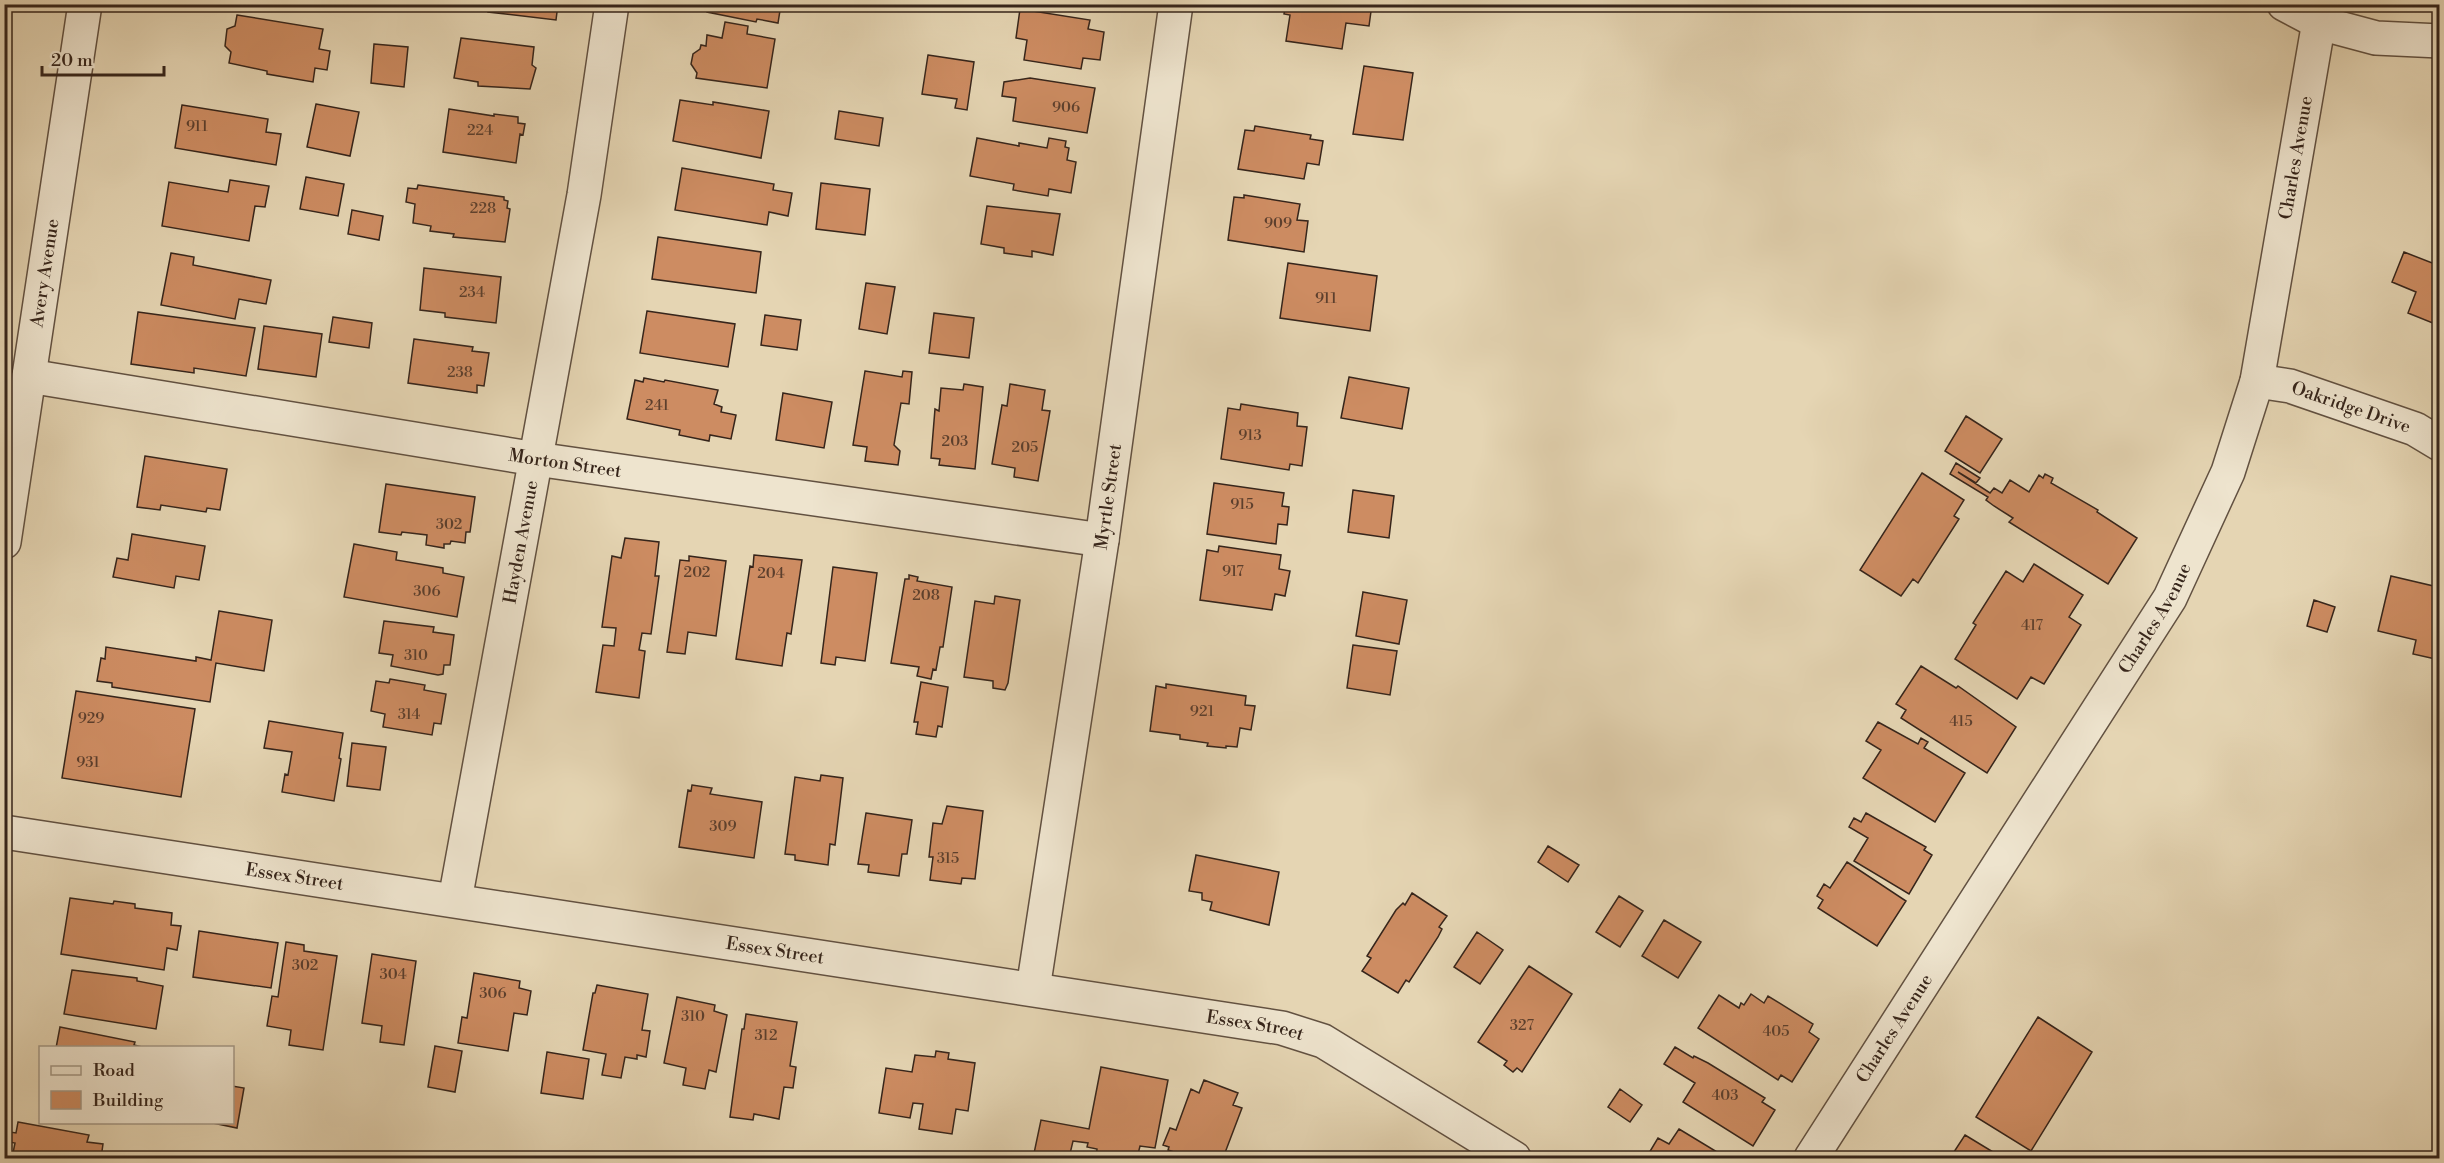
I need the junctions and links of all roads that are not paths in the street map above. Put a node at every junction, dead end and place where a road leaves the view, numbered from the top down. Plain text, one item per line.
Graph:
1 (85, 4) edge
2 (612, 4) edge
3 (1176, 4) edge
4 (2284, 4) edge
5 (2321, 14) edge
6 (2439, 41) edge
7 (29, 376) junction
8 (2257, 381) junction
9 (2439, 444) edge
10 (536, 459) junction
11 (1102, 540) junction
12 (4, 542) edge
13 (4, 832) edge
14 (455, 900) junction
15 (1033, 988) junction
16 (1514, 1158) edge
17 (1811, 1158) edge

1 - 7 street, Avery Avenue
2 - 10 street, Hayden Avenue
3 - 11 street, Myrtle Street
4 - 5 street
5 - 6 street
5 - 8 street, Charles Avenue
7 - 10 street, Morton Street
7 - 12 street, Avery Avenue
8 - 9 street, Oakridge Drive
8 - 17 street, Charles Avenue
10 - 11 street, Morton Street
10 - 14 street, Hayden Avenue
11 - 15 street, Myrtle Street
13 - 14 street, Essex Street
14 - 15 street, Essex Street
15 - 16 street, Essex Street

